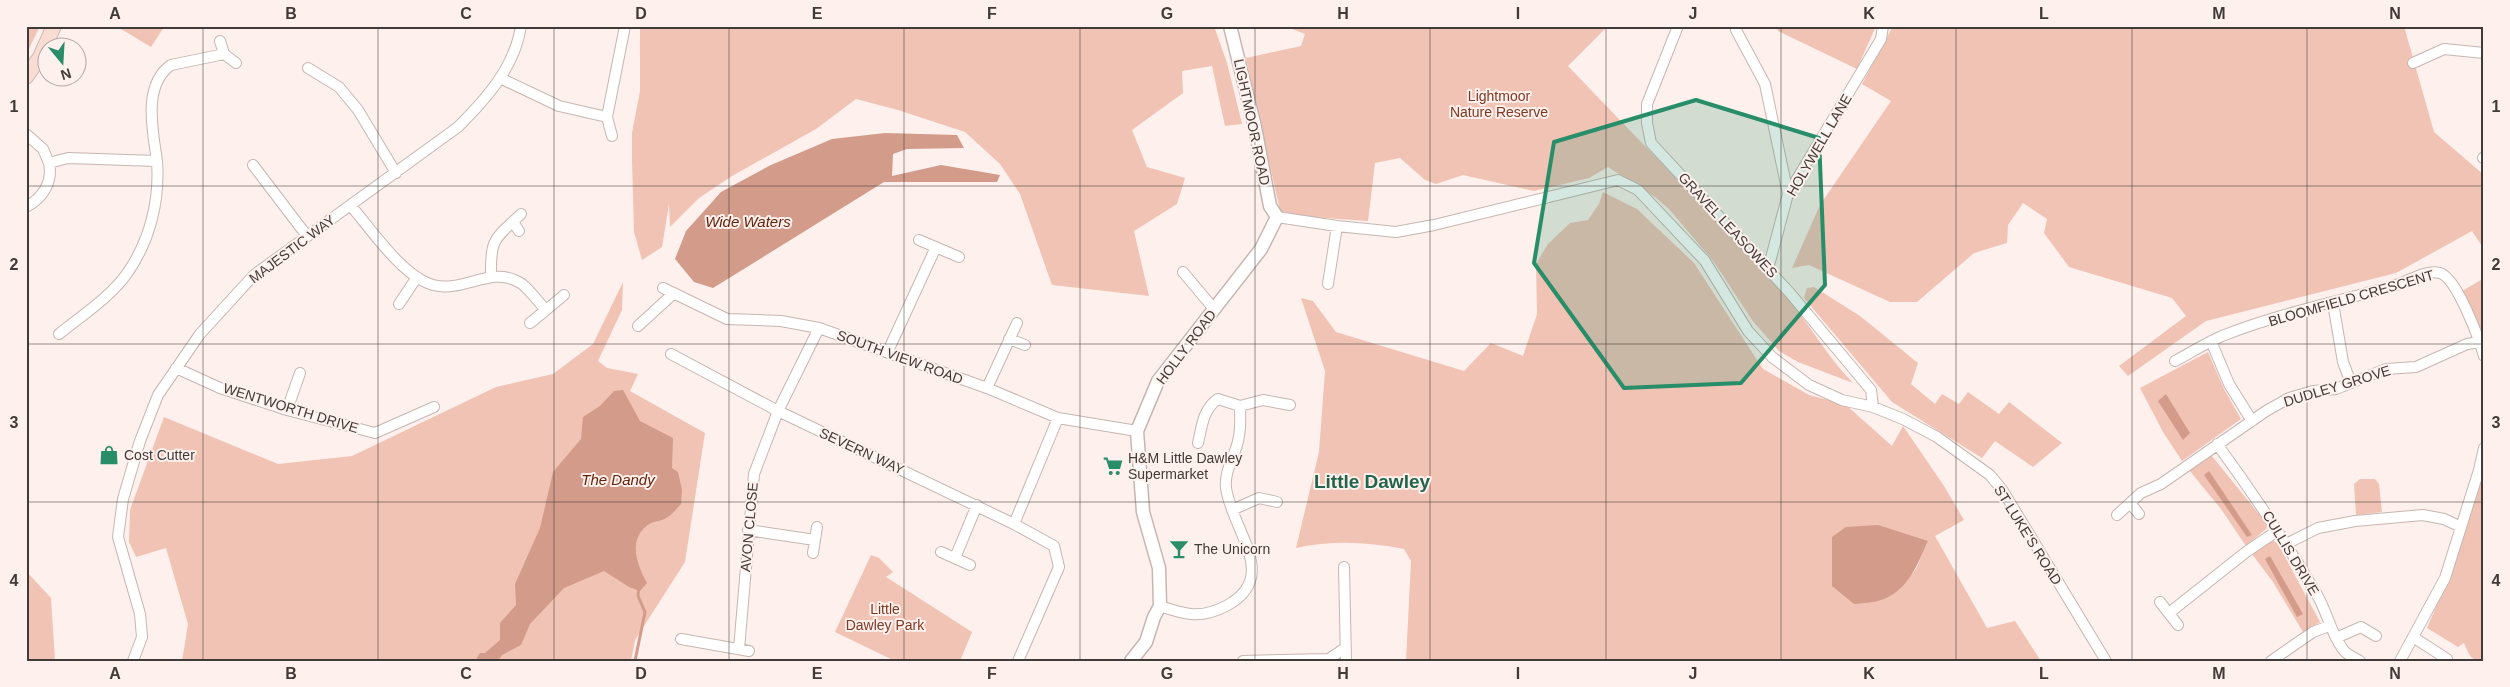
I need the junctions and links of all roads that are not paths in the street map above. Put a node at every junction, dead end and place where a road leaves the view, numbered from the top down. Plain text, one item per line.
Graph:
1 (54, 26) edge
2 (521, 26) edge
3 (625, 26) edge
4 (1230, 26) edge
5 (1678, 26) edge
6 (1883, 26) edge
7 (1736, 30) dead end
8 (220, 41) dead end
9 (2484, 53) edge
10 (224, 54) junction
11 (236, 63) dead end
12 (2413, 63) dead end
13 (308, 68) dead end
14 (26, 77) edge
15 (500, 78) junction
16 (607, 117) junction
17 (26, 134) edge
18 (612, 136) dead end
19 (157, 161) junction
20 (48, 162) junction
21 (253, 165) dead end
22 (396, 173) junction
23 (1788, 194) junction
24 (351, 206) junction
25 (26, 207) edge
26 (521, 214) dead end
27 (1277, 216) junction
28 (1336, 226) junction
29 (307, 236) junction
30 (919, 240) dead end
31 (936, 247) junction
32 (959, 257) dead end
33 (1768, 269) junction
34 (1183, 272) dead end
35 (491, 276) junction
36 (416, 277) junction
37 (1328, 284) dead end
38 (663, 288) dead end
39 (674, 293) junction
40 (564, 295) dead end
41 (2333, 303) junction
42 (399, 304) dead end
43 (1214, 309) junction
44 (546, 310) junction
45 (530, 323) dead end
46 (1017, 323) dead end
47 (638, 326) dead end
48 (819, 328) junction
49 (59, 334) dead end
50 (1009, 339) junction
51 (2211, 341) junction
52 (2480, 342) junction
53 (1025, 345) dead end
54 (888, 351) junction
55 (671, 354) dead end
56 (2484, 356) edge
57 (2175, 361) dead end
58 (176, 368) junction
59 (300, 373) dead end
60 (2351, 383) junction
61 (987, 388) junction
62 (1290, 405) dead end
63 (1240, 406) junction
64 (1873, 407) junction
65 (434, 408) dead end
66 (286, 410) junction
67 (778, 411) junction
68 (1058, 418) junction
69 (2252, 421) junction
70 (1137, 431) junction
71 (1198, 443) dead end
72 (2217, 444) junction
73 (2484, 448) edge
74 (1277, 502) dead end
75 (2130, 504) junction
76 (977, 505) junction
77 (1232, 510) junction
78 (2139, 514) dead end
79 (2117, 515) dead end
80 (1014, 524) junction
81 (817, 527) dead end
82 (2461, 527) junction
83 (748, 530) junction
84 (2277, 531) junction
85 (815, 540) junction
86 (2286, 544) junction
87 (941, 552) dead end
88 (813, 553) dead end
89 (955, 558) junction
90 (970, 566) dead end
91 (1344, 567) dead end
92 (2160, 602) dead end
93 (1160, 606) junction
94 (2169, 613) junction
95 (2178, 625) dead end
96 (2329, 626) junction
97 (2376, 636) dead end
98 (2414, 637) junction
99 (2336, 638) junction
100 (681, 639) dead end
101 (1346, 648) junction
102 (2447, 659) dead end
103 (133, 661) edge
104 (1018, 661) edge
105 (1131, 661) edge
106 (1242, 661) edge
107 (1346, 661) edge
108 (2106, 661) edge
109 (2271, 661) edge
110 (2360, 661) edge
111 (2400, 661) edge

1 - 14 main road
2 - 15 street, MAJESTIC WAY
3 - 16 street
4 - 27 street, LIGHTMOOR ROAD
5 - 33 street, GRAVEL LEASOWES
6 - 23 street, HOLYWELL LANE
7 - 23 street
8 - 10 street
9 - 12 street
10 - 11 street
10 - 19 street
13 - 22 street
15 - 16 street
15 - 22 street, MAJESTIC WAY
16 - 18 street
17 - 20 street
19 - 20 street
19 - 49 street
20 - 25 street
21 - 29 street
22 - 24 street, MAJESTIC WAY
23 - 33 street, HOLYWELL LANE
24 - 29 street, MAJESTIC WAY
24 - 36 street
26 - 35 street
27 - 28 street, ST LUKE'S ROAD
27 - 43 street, HOLLY ROAD
28 - 37 street
28 - 64 street, ST LUKE'S ROAD
29 - 58 street, MAJESTIC WAY
30 - 31 street
31 - 32 street
31 - 54 street
33 - 64 street, GRAVEL LEASOWES
34 - 43 street
35 - 36 street
35 - 44 street
36 - 42 street
38 - 39 street, SOUTH VIEW ROAD
39 - 47 street
39 - 48 street, SOUTH VIEW ROAD
40 - 44 street
41 - 51 street, BLOOMFIELD CRESCENT
41 - 52 street, BLOOMFIELD CRESCENT
41 - 60 street
43 - 70 street, HOLLY ROAD
44 - 45 street
46 - 50 street
48 - 54 street, SOUTH VIEW ROAD
48 - 67 street, AVON CLOSE
50 - 53 street
50 - 61 street
51 - 57 street, BLOOMFIELD CRESCENT
51 - 69 street
52 - 56 street, BLOOMFIELD CRESCENT
52 - 60 street, DUDLEY GROVE
54 - 61 street, SOUTH VIEW ROAD
55 - 67 street, SEVERN WAY
58 - 66 street, WENTWORTH DRIVE
58 - 103 street, MAJESTIC WAY
59 - 66 street
60 - 69 street, DUDLEY GROVE
61 - 68 street, SOUTH VIEW ROAD
62 - 63 street
63 - 71 street
63 - 77 street
64 - 108 street, ST LUKE'S ROAD
65 - 66 street, WENTWORTH DRIVE
67 - 76 street, SEVERN WAY
67 - 83 street, AVON CLOSE
68 - 70 street, SOUTH VIEW ROAD
68 - 80 street
69 - 72 street, DUDLEY GROVE
70 - 93 street, HOLLY ROAD
72 - 75 street, DUDLEY GROVE
72 - 84 street, CULLIS DRIVE
73 - 82 street
74 - 77 street
75 - 78 street
75 - 79 street, DUDLEY GROVE
76 - 80 street, SEVERN WAY
76 - 89 street
77 - 93 street
80 - 104 street, SEVERN WAY
81 - 85 street
82 - 86 street
82 - 98 street
83 - 85 street
83 - 100 street, AVON CLOSE
84 - 86 street, CULLIS DRIVE
84 - 94 street
85 - 88 street
86 - 96 street, CULLIS DRIVE
87 - 89 street
89 - 90 street
91 - 101 street
92 - 94 street
93 - 105 street, HOLLY ROAD
94 - 95 street
96 - 99 street, CULLIS DRIVE
96 - 109 street
97 - 99 street
98 - 102 street
98 - 111 street
99 - 110 street, CULLIS DRIVE
101 - 106 street
101 - 107 street

